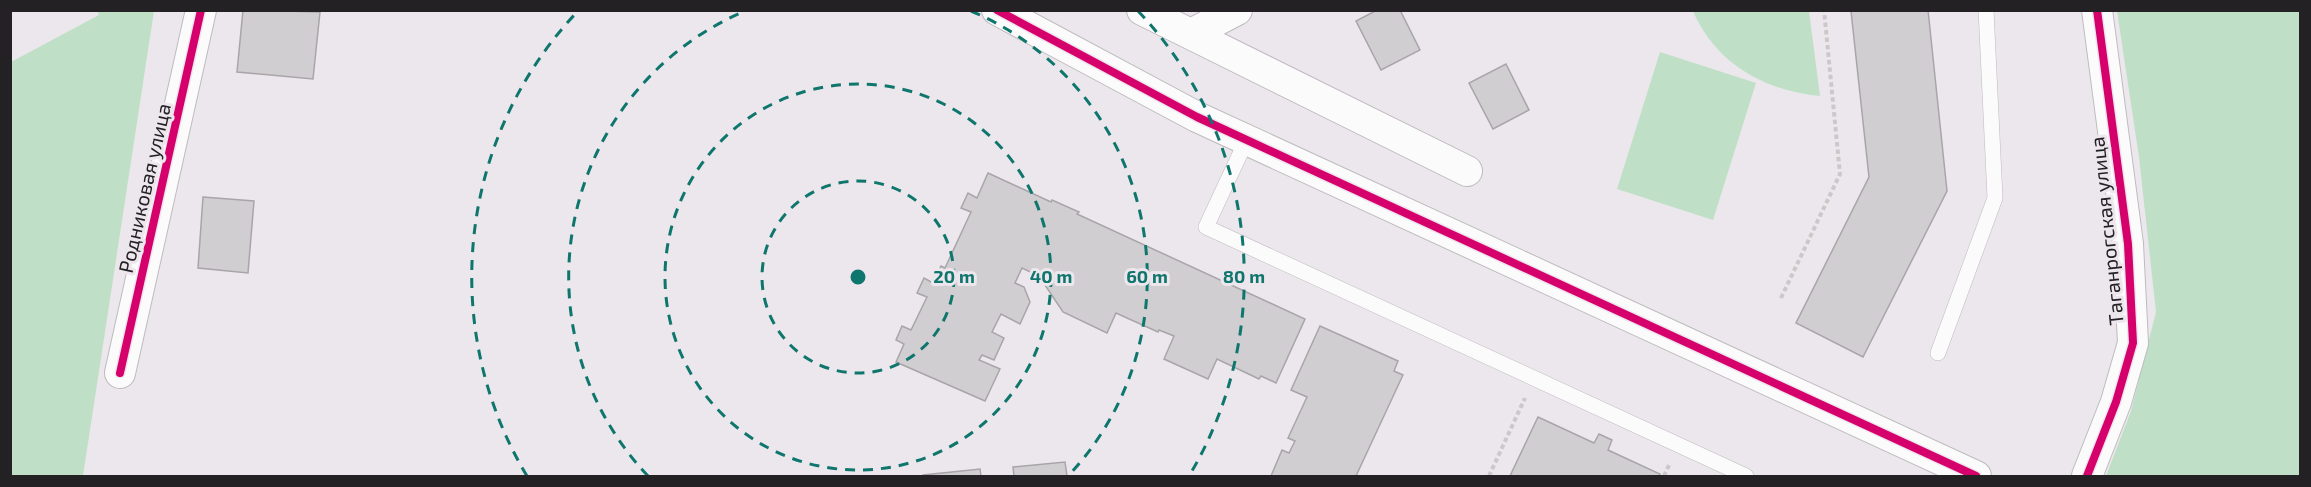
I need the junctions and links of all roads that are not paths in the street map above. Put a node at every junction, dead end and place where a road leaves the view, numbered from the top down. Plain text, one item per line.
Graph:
1 (201, 10) edge
2 (997, 10) edge
3 (1142, 10) edge
4 (1237, 10) edge
5 (1986, 10) edge
6 (2097, 10) edge
7 (1191, 34) junction
8 (1247, 140) junction
9 (1467, 171) dead end
10 (1938, 353) dead end
11 (120, 373) dead end
12 (1746, 477) edge
13 (1976, 477) edge
14 (2086, 477) edge

1 - 11 street, Родниковая улица
2 - 8 street
3 - 7 street
4 - 7 street
5 - 10 lane
6 - 14 street, Таганрогская улица
7 - 9 street
8 - 12 lane
8 - 13 street

